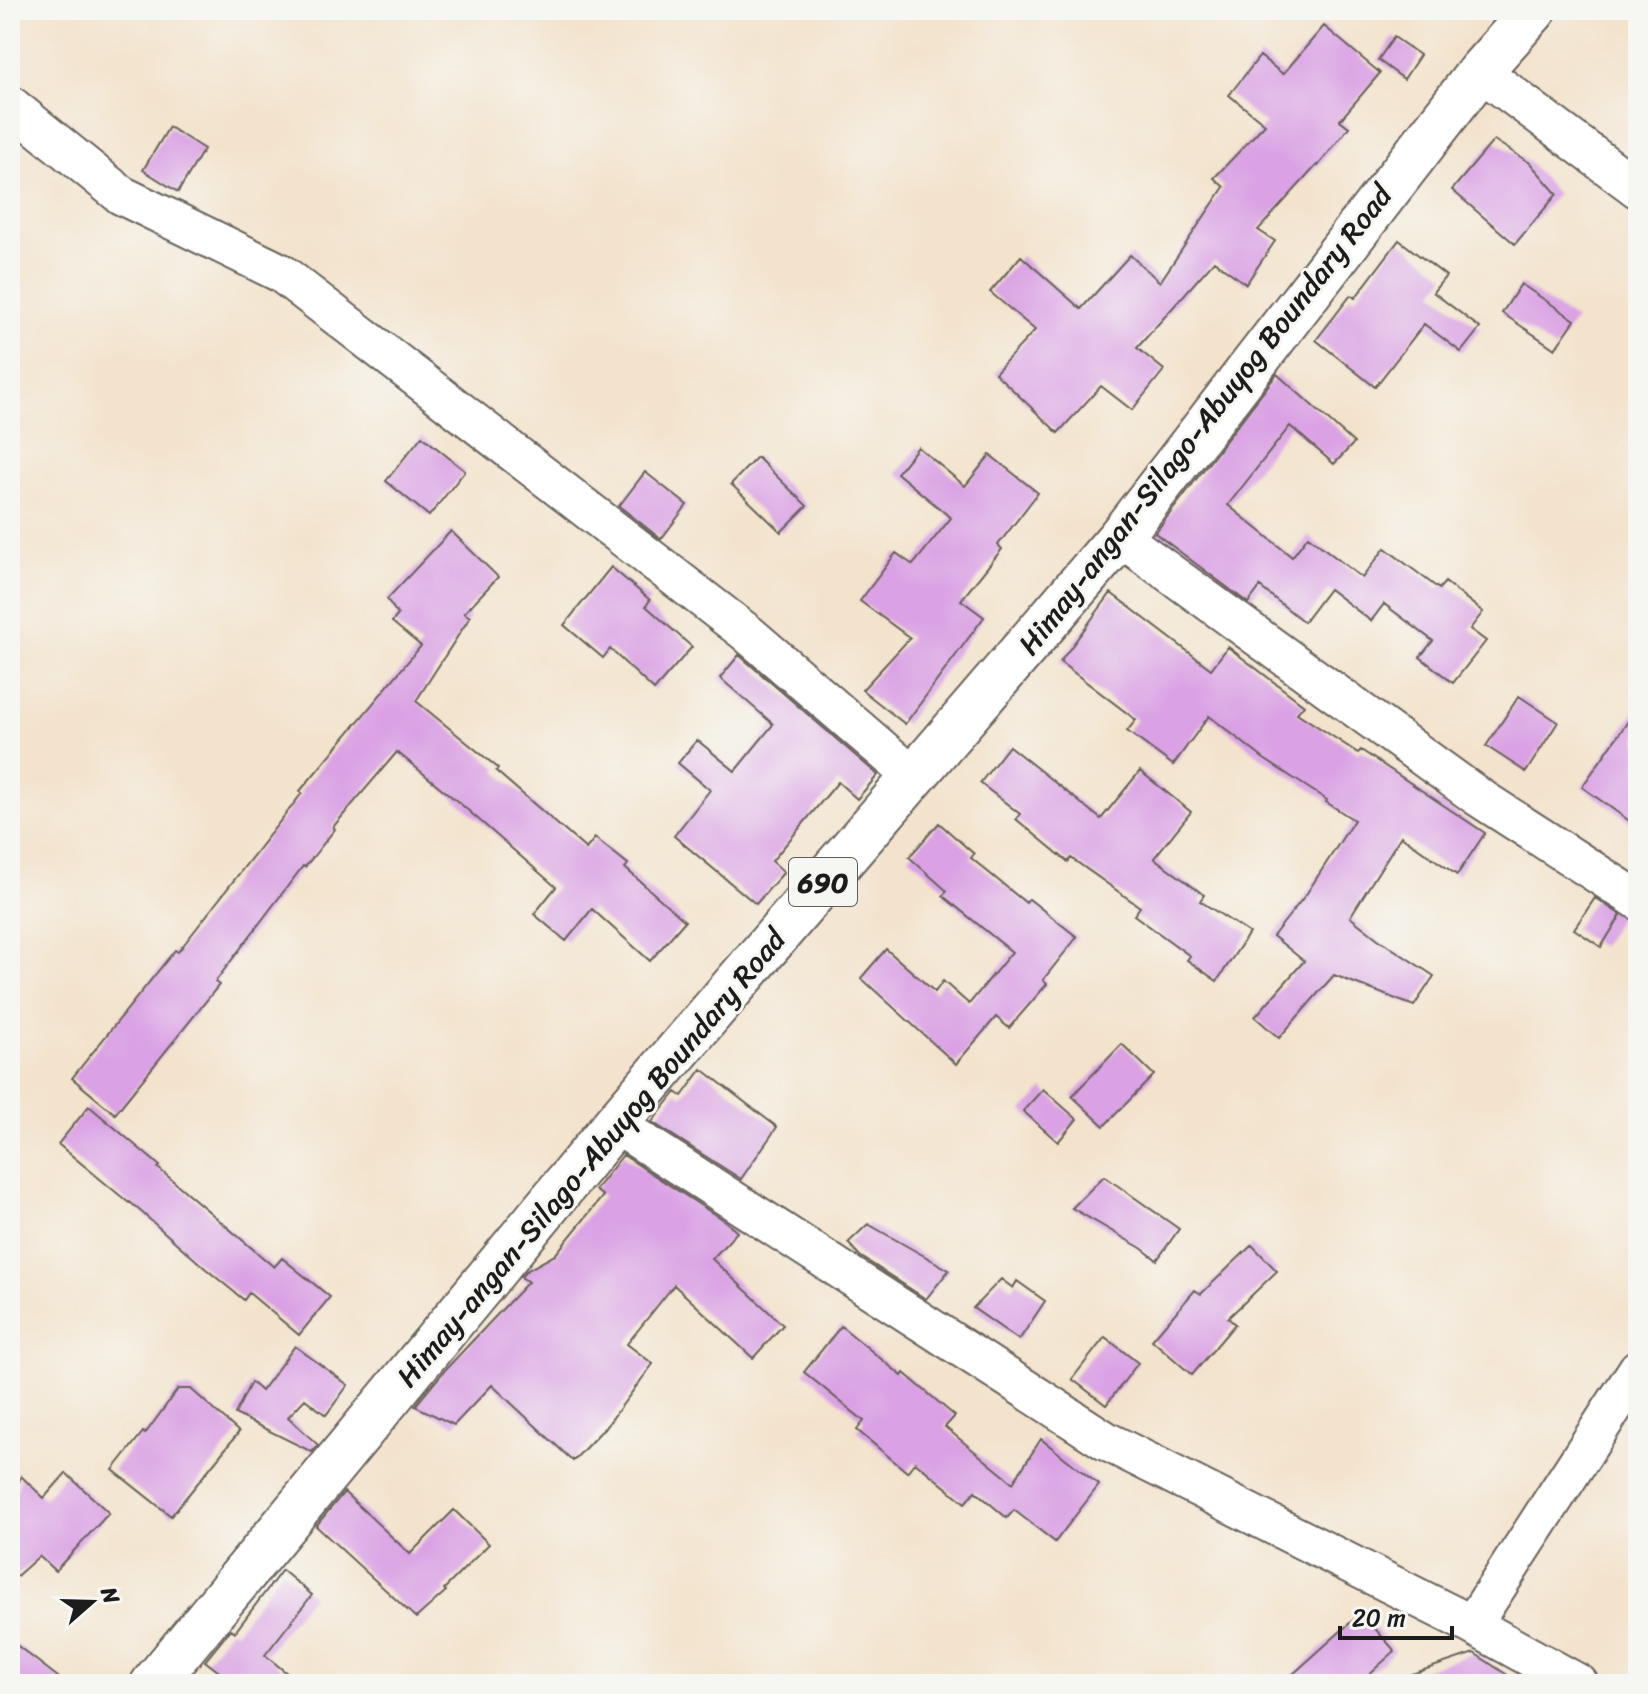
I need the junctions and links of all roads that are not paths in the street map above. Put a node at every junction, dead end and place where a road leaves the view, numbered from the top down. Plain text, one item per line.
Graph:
1 (1534, 10) edge
2 (1480, 71) junction
3 (10, 105) edge
4 (1638, 189) edge
5 (1120, 537) junction
6 (914, 777) junction
7 (1638, 900) edge
8 (615, 1124) junction
9 (1638, 1369) edge
10 (1472, 1625) junction
11 (153, 1684) edge
12 (1579, 1684) edge

1 - 2 main road, 690
2 - 4 street
2 - 5 main road, Himay-angan-Silago-Abuyog Boundary Road / 690
3 - 6 street
5 - 6 main road, Himay-angan-Silago-Abuyog Boundary Road / 690
5 - 7 street
6 - 8 main road, Himay-angan-Silago-Abuyog Boundary Road / 690
8 - 10 street
8 - 11 main road, Himay-angan-Silago-Abuyog Boundary Road / 690
9 - 10 street
10 - 12 street

